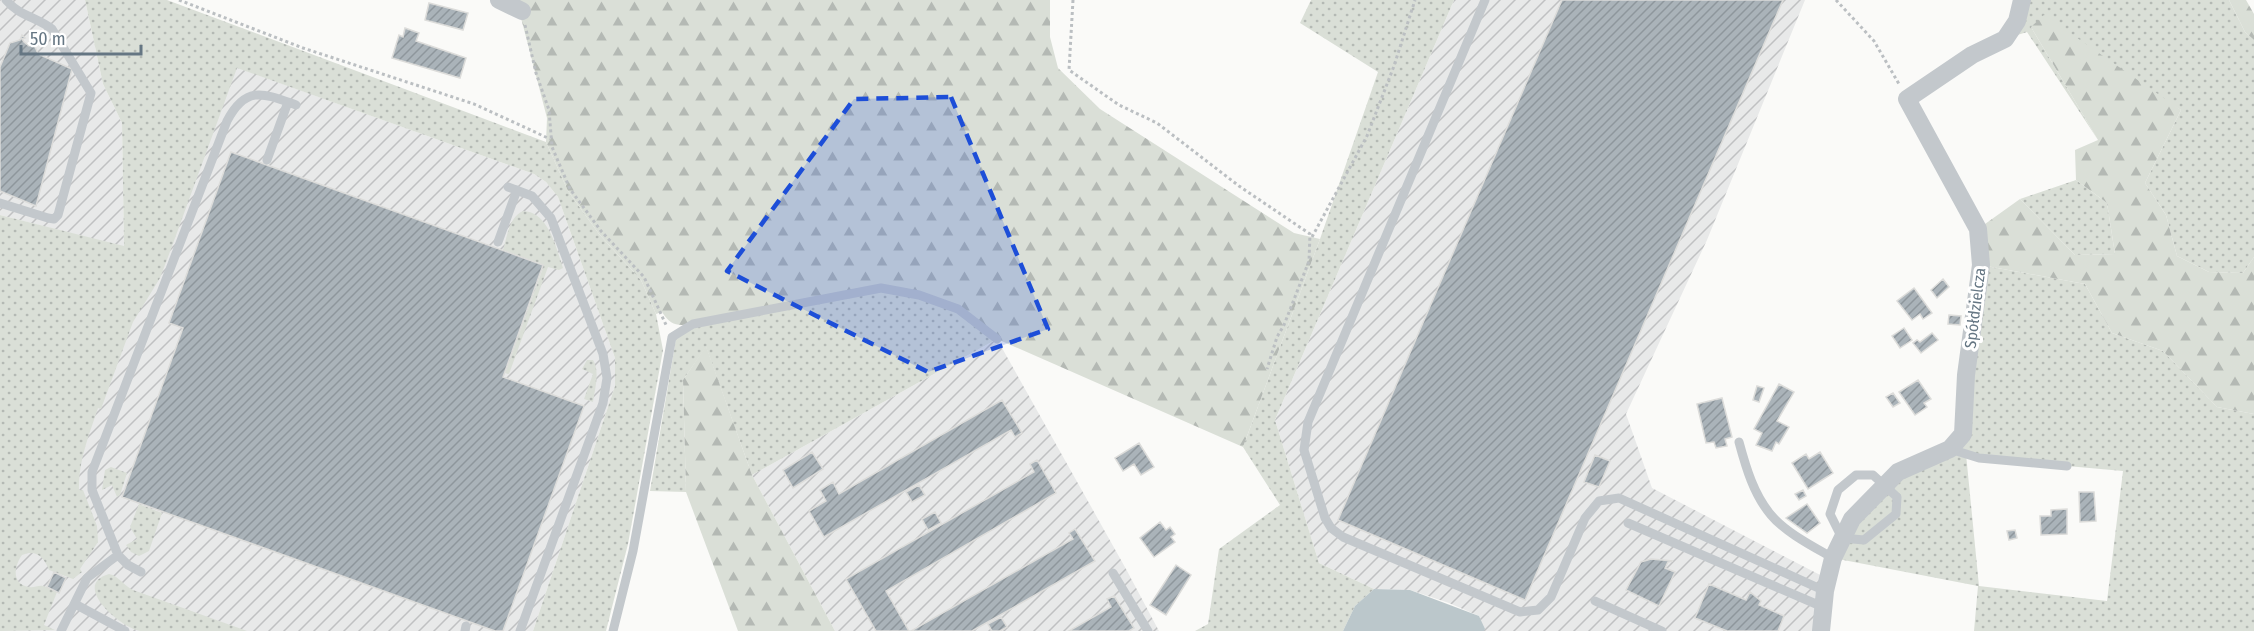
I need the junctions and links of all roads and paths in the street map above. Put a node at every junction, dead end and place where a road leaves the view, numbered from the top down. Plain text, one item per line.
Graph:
1 (4, 0) edge
2 (178, 0) edge
3 (499, 0) edge
4 (1073, 0) edge
5 (1415, 0) edge
6 (1485, 0) edge
7 (1836, 0) edge
8 (2022, 0) edge
9 (0, 4) edge
10 (521, 6) edge
11 (1907, 99) junction
12 (550, 139) junction
13 (267, 160) dead end
14 (0, 203) edge
15 (1311, 237) junction
16 (498, 242) dead end
17 (672, 337) junction
18 (997, 339) dead end
19 (1267, 369) dead end
20 (1739, 442) dead end
21 (1950, 449) junction
22 (2067, 466) dead end
23 (1885, 485) junction
24 (1628, 523) dead end
25 (1842, 538) junction
26 (118, 555) junction
27 (1833, 558) junction
28 (141, 572) dead end
29 (1113, 573) dead end
30 (1824, 599) junction
31 (1595, 601) dead end
32 (75, 604) junction
33 (61, 631) edge
34 (125, 631) edge
35 (520, 631) edge
36 (613, 631) edge
37 (1148, 631) edge
38 (1662, 631) edge
39 (1821, 631) edge

1 - 9 lane
1 - 14 lane
2 - 12 path
3 - 10 street
4 - 15 path
5 - 15 path
6 - 30 lane
7 - 11 path
8 - 11 street
10 - 12 path
11 - 21 street, Spółdzielcza
12 - 17 path
13 - 26 lane
15 - 19 path
16 - 35 lane
17 - 18 lane
17 - 36 lane
20 - 27 lane
21 - 22 lane
21 - 23 street
23 - 25 street
23 - 25 lane
23 - 25 lane
24 - 30 lane
25 - 27 street
26 - 28 lane
26 - 32 lane
27 - 30 street
29 - 37 lane
30 - 39 street
31 - 38 lane
32 - 33 lane
32 - 34 lane

